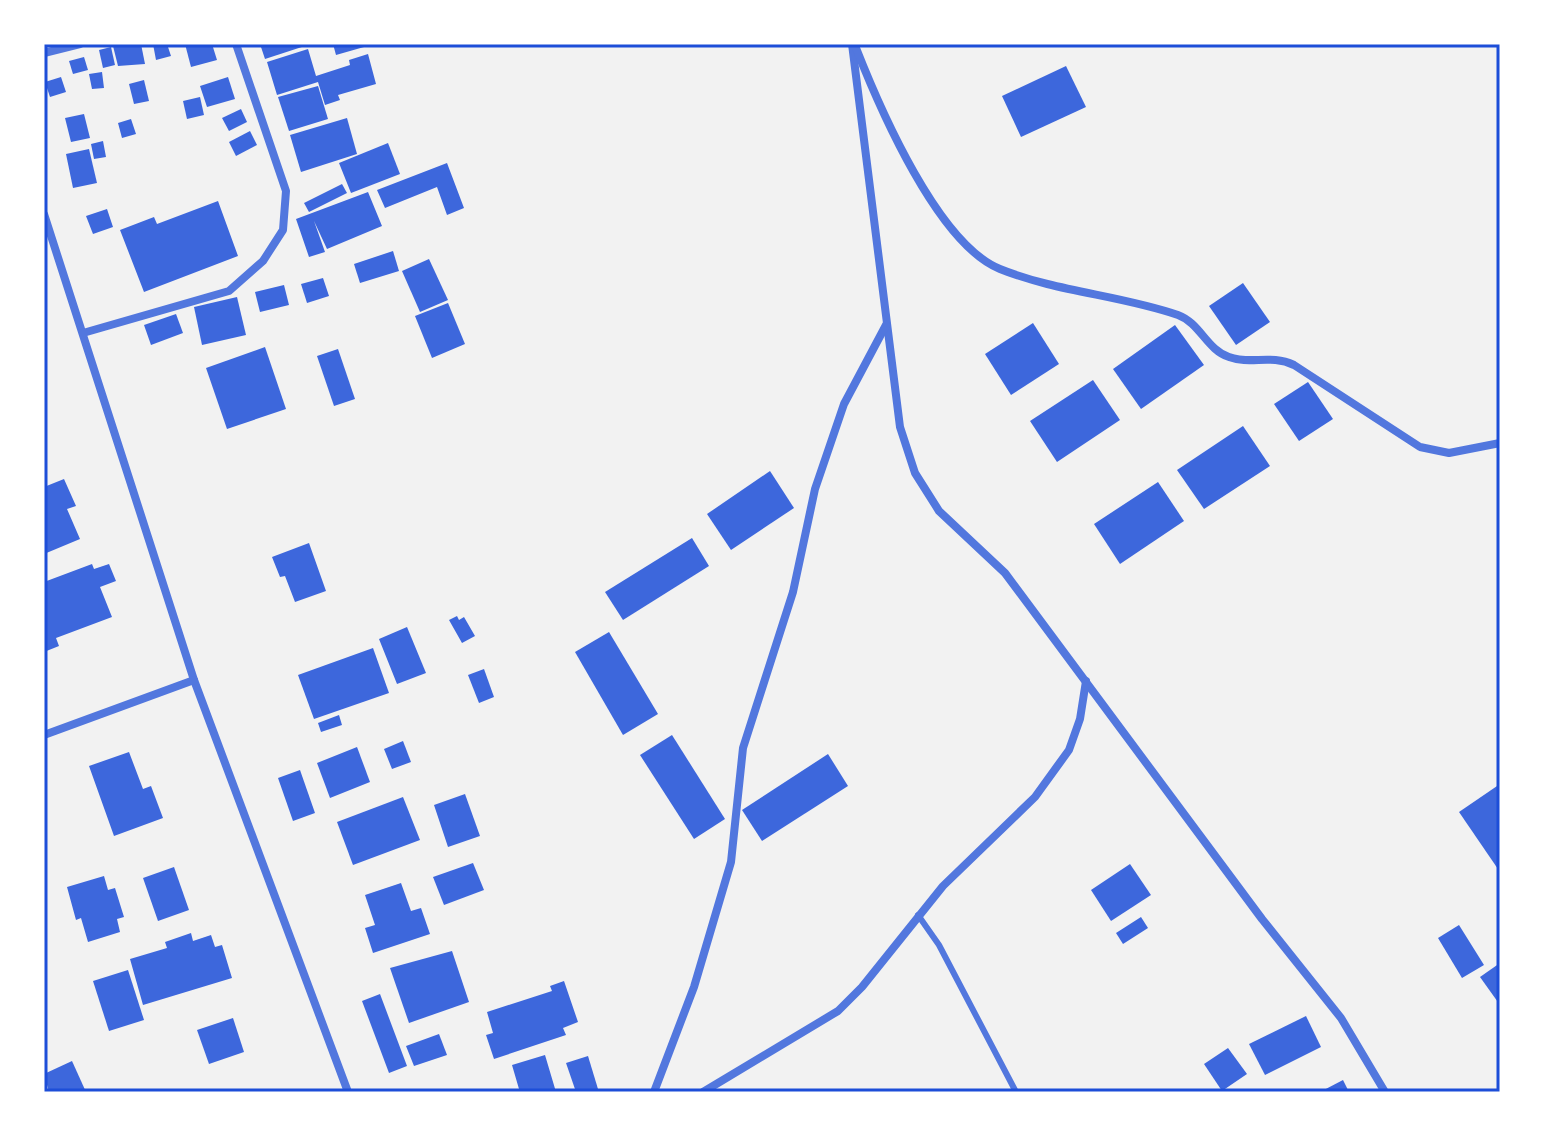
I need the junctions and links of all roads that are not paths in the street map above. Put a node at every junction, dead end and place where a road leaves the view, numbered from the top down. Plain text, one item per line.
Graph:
1 (80, 44) edge
2 (236, 44) edge
3 (853, 44) edge
4 (44, 53) edge
5 (44, 214) edge
6 (886, 325) junction
7 (83, 333) junction
8 (1500, 443) edge
9 (194, 680) junction
10 (1086, 681) junction
11 (44, 735) edge
12 (918, 915) junction
13 (348, 1092) edge
14 (654, 1092) edge
15 (703, 1092) edge
16 (1016, 1092) edge
17 (1385, 1092) edge

1 - 4 street
2 - 7 street
3 - 6 street
3 - 8 street
5 - 7 street
6 - 10 street
6 - 14 street
7 - 9 street
9 - 11 street
9 - 13 street
10 - 12 street
10 - 17 street
12 - 15 street
12 - 16 lane

